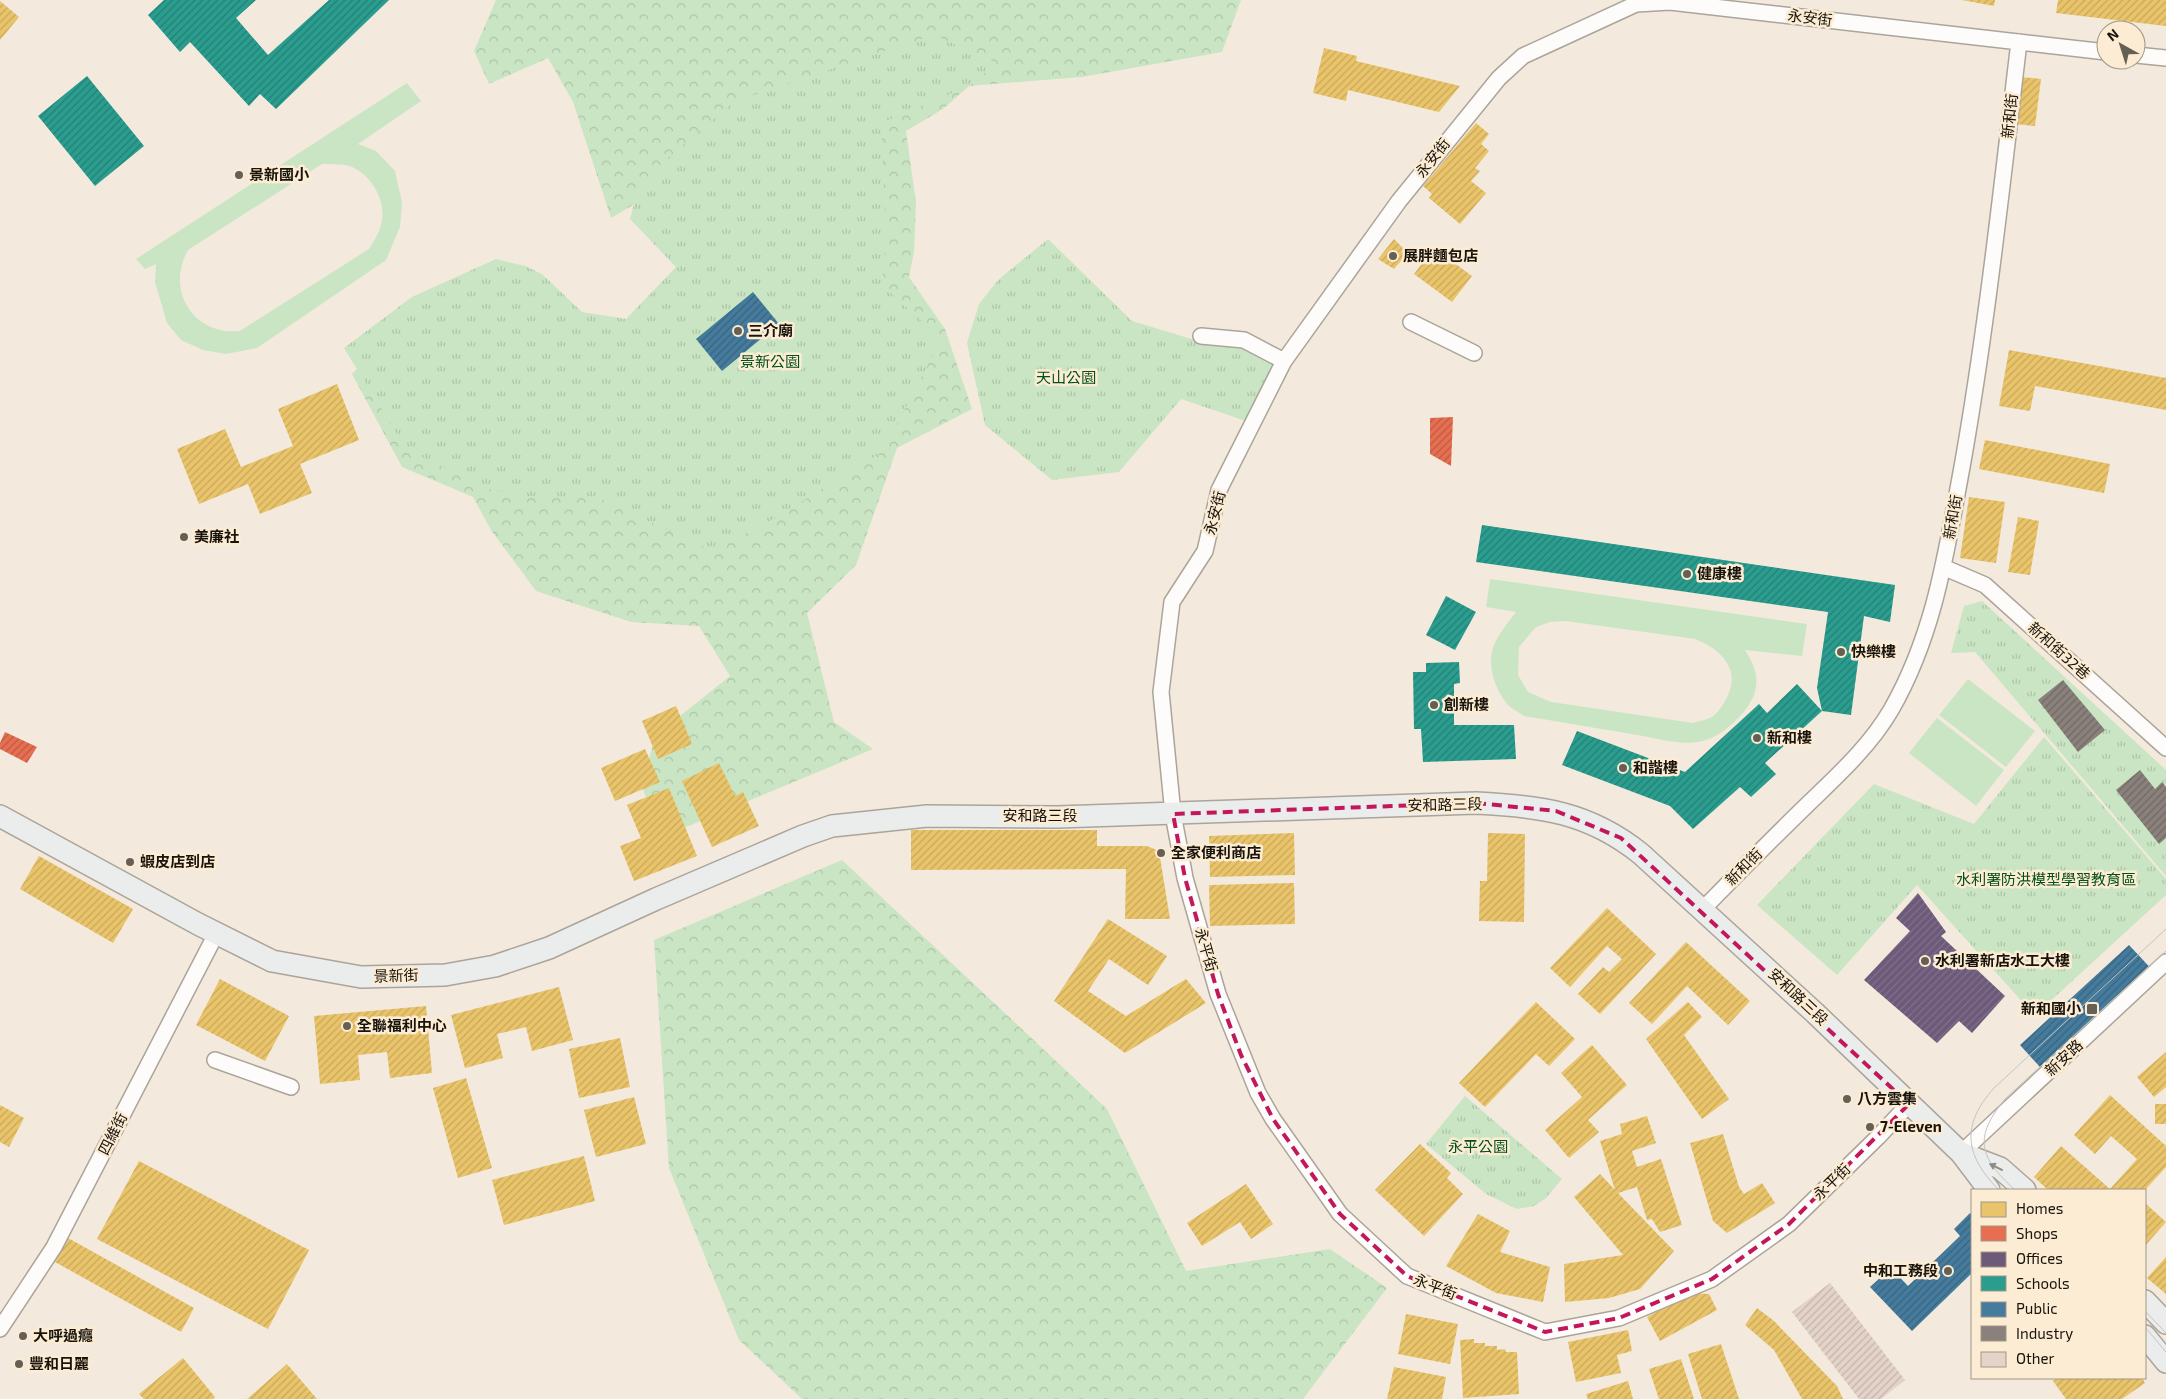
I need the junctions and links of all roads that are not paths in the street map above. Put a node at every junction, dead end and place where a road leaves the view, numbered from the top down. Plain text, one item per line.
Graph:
1 (2018, 42) junction
2 (2096, 51) edge
3 (2146, 56) edge
4 (2166, 58) edge
5 (1411, 322) dead end
6 (1201, 336) dead end
7 (1474, 353) dead end
8 (1284, 361) junction
9 (1943, 567) junction
10 (2166, 748) edge
11 (1173, 814) junction
12 (0, 816) edge
13 (802, 836) joint
14 (1702, 910) junction
15 (216, 934) junction
16 (2166, 962) edge
17 (215, 1060) dead end
18 (291, 1087) dead end
19 (1909, 1104) junction
20 (1961, 1152) junction
21 (1989, 1189) edge
22 (2024, 1189) edge
23 (2146, 1302) edge
24 (2166, 1323) edge
25 (0, 1329) edge
26 (2146, 1337) edge
27 (2166, 1362) edge

1 - 2 street, 永安街
1 - 8 street, 永安街
1 - 9 street, 新和街
3 - 4 street
5 - 7 street
6 - 8 street
8 - 11 street, 永安街
9 - 10 street, 新和街32巷
9 - 14 street, 新和街
11 - 13 main road, 安和路三段
11 - 14 main road, 安和路三段
11 - 19 street, 永平街
12 - 15 main road, 景新街
13 - 15 main road, 景新街
14 - 19 main road, 安和路三段
15 - 25 street, 四維街
16 - 20 street, 新安路
17 - 18 street
19 - 20 main road, 安和路三段
20 - 21 main road, 安和路三段
22 -> 20 main road, 安和路三段
23 - 24 main road
26 - 27 main road

